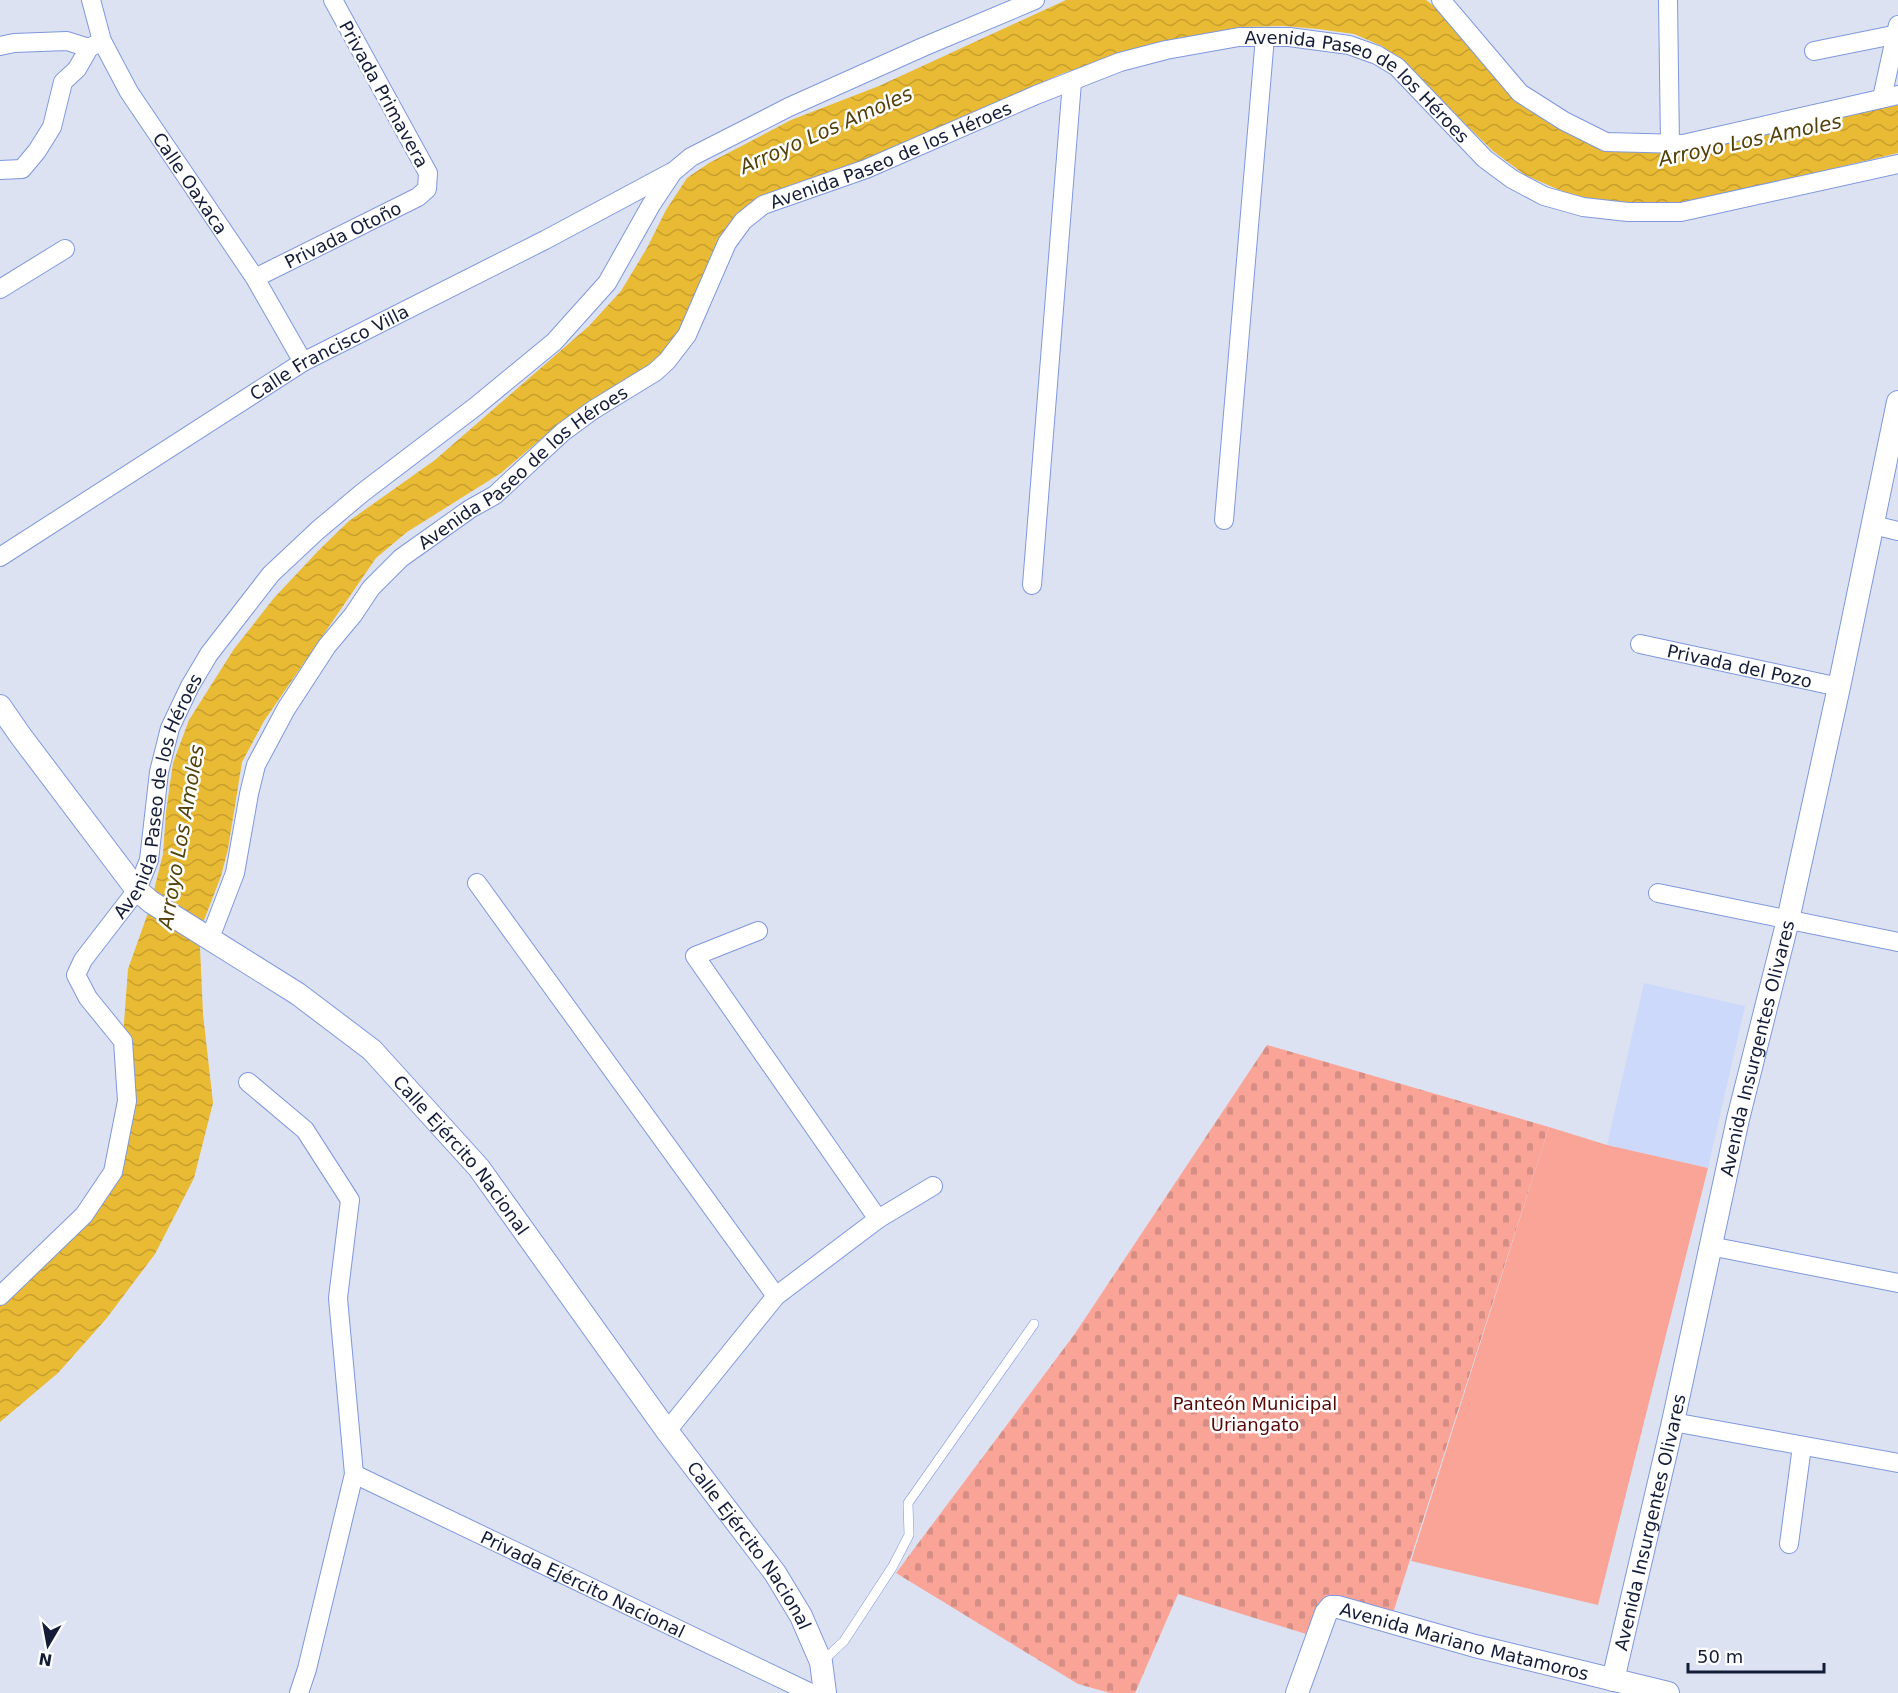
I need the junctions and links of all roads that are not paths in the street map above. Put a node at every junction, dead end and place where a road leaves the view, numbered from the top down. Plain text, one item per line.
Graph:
1 (90, 0) edge
2 (333, 0) edge
3 (1035, 0) edge
4 (1441, 0) edge
5 (1668, 0) edge
6 (1897, 31) edge
7 (1265, 37) junction
8 (96, 44) junction
9 (0, 46) edge
10 (1814, 51) dead end
11 (1072, 82) junction
12 (1890, 97) edge
13 (1671, 144) junction
14 (1898, 164) edge
15 (0, 170) edge
16 (673, 172) junction
17 (427, 189) joint
18 (65, 249) dead end
19 (255, 278) junction
20 (0, 289) edge
21 (303, 362) junction
22 (1898, 402) edge
23 (1224, 520) dead end
24 (1873, 525) junction
25 (1898, 531) edge
26 (0, 558) edge
27 (1032, 585) dead end
28 (1640, 644) dead end
29 (1839, 687) junction
30 (0, 706) edge
31 (477, 884) dead end
32 (1658, 893) dead end
33 (144, 896) junction
34 (1788, 920) junction
35 (758, 931) dead end
36 (206, 936) junction
37 (1898, 942) edge
38 (248, 1083) dead end
39 (933, 1186) dead end
40 (878, 1219) junction
41 (1710, 1246) junction
42 (1898, 1283) edge
43 (0, 1296) edge
44 (777, 1296) junction
45 (1034, 1324) dead end
46 (1673, 1422) junction
47 (668, 1431) junction
48 (1802, 1446) junction
49 (1898, 1463) edge
50 (354, 1474) junction
51 (1789, 1544) dead end
52 (821, 1662) junction
53 (1612, 1687) edge
54 (299, 1693) edge
55 (811, 1693) edge
56 (825, 1693) edge
57 (1297, 1693) edge
58 (1668, 1693) edge

1 - 8 street, Calle Oaxaca
2 - 17 street, Privada Primavera
3 - 16 street, Avenida Paseo de los Héroes
4 - 13 street
5 - 13 street
6 - 10 street
6 - 12 street
7 - 11 street, Avenida Paseo de los Héroes
7 - 14 street, Avenida Paseo de los Héroes
7 - 23 street
8 - 9 street
8 - 15 street
8 - 19 street, Calle Oaxaca
11 - 27 street
11 - 36 street, Avenida Paseo de los Héroes
12 - 13 street
16 - 21 street, Calle Francisco Villa
16 - 33 street, Avenida Paseo de los Héroes
17 - 19 street, Privada Otoño
18 - 20 street
19 - 21 street, Calle Oaxaca
21 - 26 street, Calle Francisco Villa
22 - 24 street, Avenida Insurgentes Olivares
24 - 25 street
24 - 29 street, Avenida Insurgentes Olivares
28 - 29 street, Privada del Pozo
29 - 34 street, Avenida Insurgentes Olivares
30 - 33 street, Calle Ejército Nacional
31 - 44 street
32 - 34 street
33 - 36 street, Calle Ejército Nacional
33 - 43 street, Avenida Paseo de los Héroes
34 - 37 street
34 - 41 street, Avenida Insurgentes Olivares
35 - 40 street
36 - 47 street, Calle Ejército Nacional
38 - 50 street
39 - 40 street
40 - 44 street
41 - 42 street
41 - 46 street, Avenida Insurgentes Olivares
44 - 47 street
45 - 52 lane
46 - 48 street
46 - 53 street, Avenida Insurgentes Olivares
47 - 52 street, Calle Ejército Nacional
48 - 49 street
48 - 51 street
50 - 54 street
50 - 55 street, Privada Ejército Nacional
52 - 56 street, Calle Ejército Nacional
53 - 57 street, Avenida Mariano Matamoros
53 - 58 street, Avenida Mariano Matamoros

